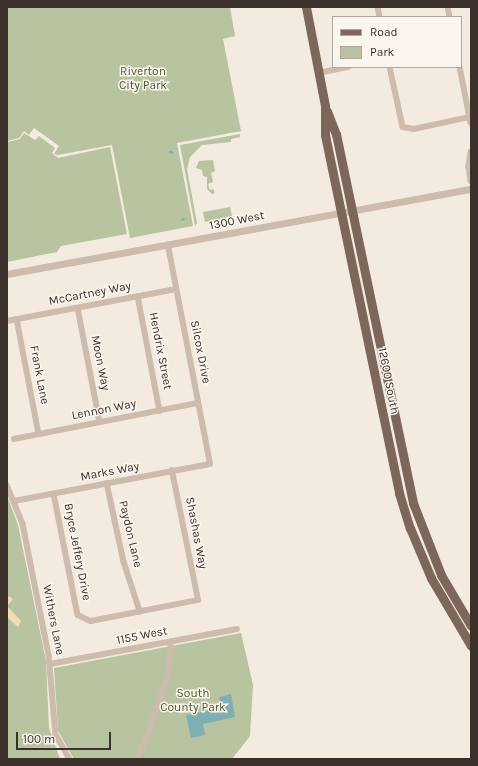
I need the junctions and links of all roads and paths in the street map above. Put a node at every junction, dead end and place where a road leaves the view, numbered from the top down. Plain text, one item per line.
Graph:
1 (306, 7) edge
2 (343, 68) edge
3 (390, 68) edge
4 (460, 68) edge
5 (319, 73) junction
6 (325, 106) junction
7 (470, 120) edge
8 (471, 152) edge
9 (471, 181) edge
10 (471, 189) edge
11 (352, 211) junction
12 (341, 213) junction
13 (168, 245) junction
14 (7, 274) edge
15 (176, 289) junction
16 (138, 296) junction
17 (78, 308) junction
18 (17, 320) junction
19 (7, 322) edge
20 (198, 403) junction
21 (160, 411) junction
22 (100, 422) junction
23 (39, 434) junction
24 (14, 439) dead end
25 (210, 464) joint
26 (172, 471) junction
27 (107, 483) junction
28 (7, 485) edge
29 (54, 494) junction
30 (14, 501) junction
31 (140, 611) junction
32 (471, 626) edge
33 (237, 629) dead end
34 (171, 642) junction
35 (471, 646) edge
36 (50, 664) junction
37 (70, 759) edge
38 (137, 759) edge

1 - 5 main road, 12600 South
2 - 5 street
3 - 7 street
4 - 7 street
5 - 6 main road, 12600 South
6 - 11 main road, 12600 South
6 - 12 main road, 12600 South
8 - 9 street
10 - 11 street, 1300 West
11 - 12 street, 1300 West
11 - 32 main road, 12600 South
12 - 13 street, 1300 West
12 - 35 main road, 12600 South
13 - 14 street, 1300 West
13 - 15 street, Silcox Drive
15 - 16 street, McCartney Way
15 - 20 street, Silcox Drive
16 - 17 street, McCartney Way
16 - 21 street, Hendrix Street
17 - 18 street, McCartney Way
17 - 22 street, Moon Way
18 - 19 street, McCartney Way
18 - 23 street, Frank Lane
20 - 21 street, Lennon Way
20 - 25 street, Silcox Drive
21 - 22 street, Lennon Way
22 - 23 street, Lennon Way
23 - 24 street, Lennon Way
25 - 26 street, Marks Way
26 - 27 street, Marks Way
26 - 31 street, Shashas Way
27 - 29 street, Marks Way
27 - 31 street, Paydon Lane
28 - 30 street, Withers Lane
29 - 30 street, Marks Way
29 - 31 street, Bryce Jeffery Drive
30 - 36 street, Withers Lane
33 - 34 street, 1155 West
34 - 36 street, 1155 West
34 - 38 street
36 - 37 street, Withers Lane

